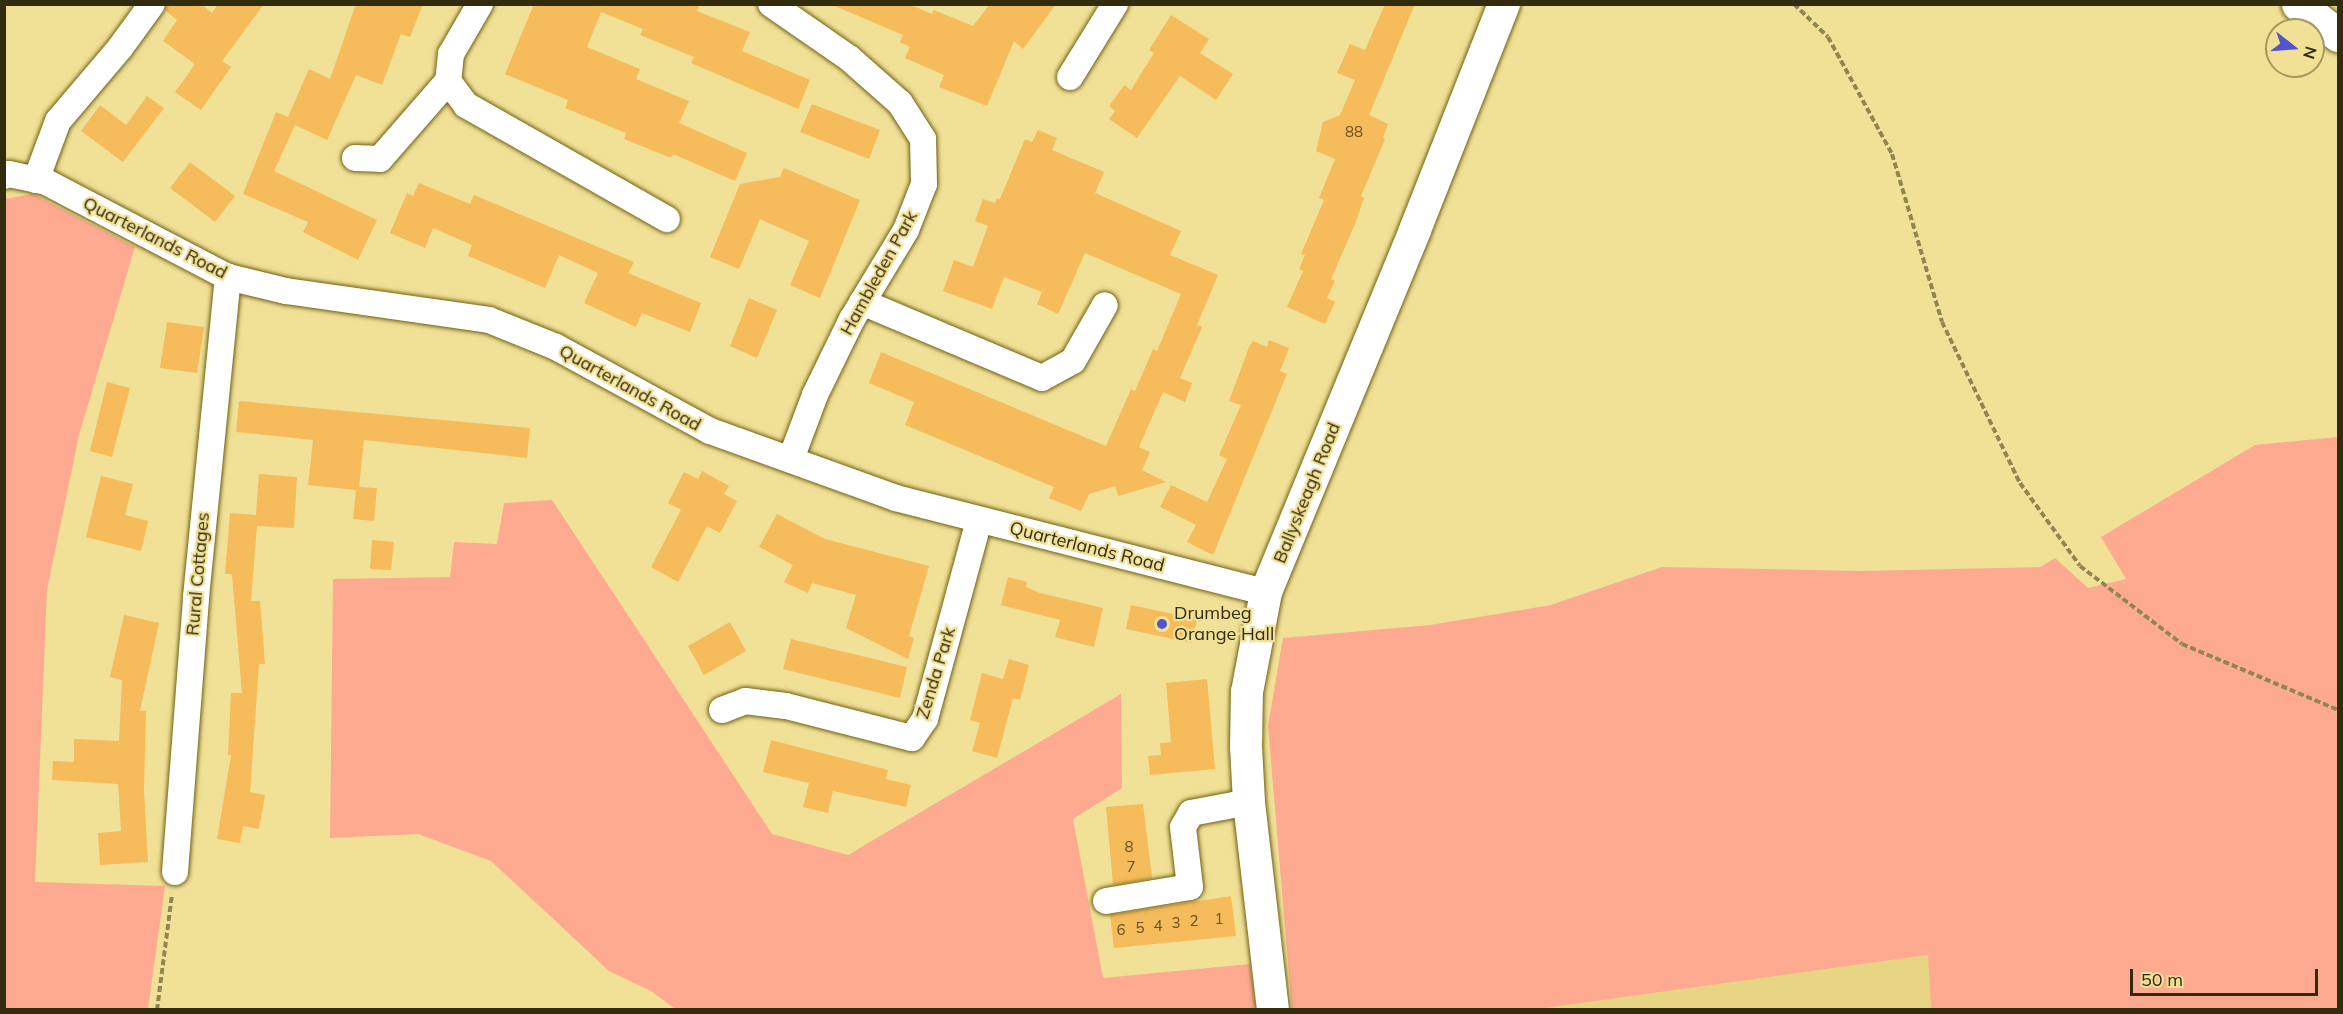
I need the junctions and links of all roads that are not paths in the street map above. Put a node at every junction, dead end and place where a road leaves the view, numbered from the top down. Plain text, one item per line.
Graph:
1 (152, 4) edge
2 (480, 4) edge
3 (771, 4) edge
4 (1115, 4) edge
5 (1504, 4) edge
6 (2298, 4) edge
7 (2338, 35) edge
8 (1070, 77) dead end
9 (448, 81) junction
10 (355, 159) dead end
11 (4, 176) edge
12 (36, 180) junction
13 (667, 219) dead end
14 (228, 276) junction
15 (862, 302) junction
16 (1105, 305) dead end
17 (791, 459) junction
18 (979, 520) junction
19 (1266, 592) junction
20 (722, 710) dead end
21 (1249, 802) junction
22 (175, 873) road end
23 (1106, 901) dead end
24 (1273, 1010) edge

1 - 12 street
2 - 9 street
3 - 15 street, Hambleden Park
4 - 8 street
5 - 19 main road, Ballyskeagh Road
6 - 7 highway
9 - 10 street
9 - 13 street
11 - 12 street, Quarterlands Road
12 - 14 street, Quarterlands Road
14 - 17 street, Quarterlands Road
14 - 22 street, Rural Cottages
15 - 16 street
15 - 17 street, Hambleden Park
17 - 18 street, Quarterlands Road
18 - 19 street, Quarterlands Road
18 - 20 street, Zenda Park
19 - 21 main road, Ballyskeagh Road
21 - 23 street
21 - 24 main road, Ballyskeagh Road

